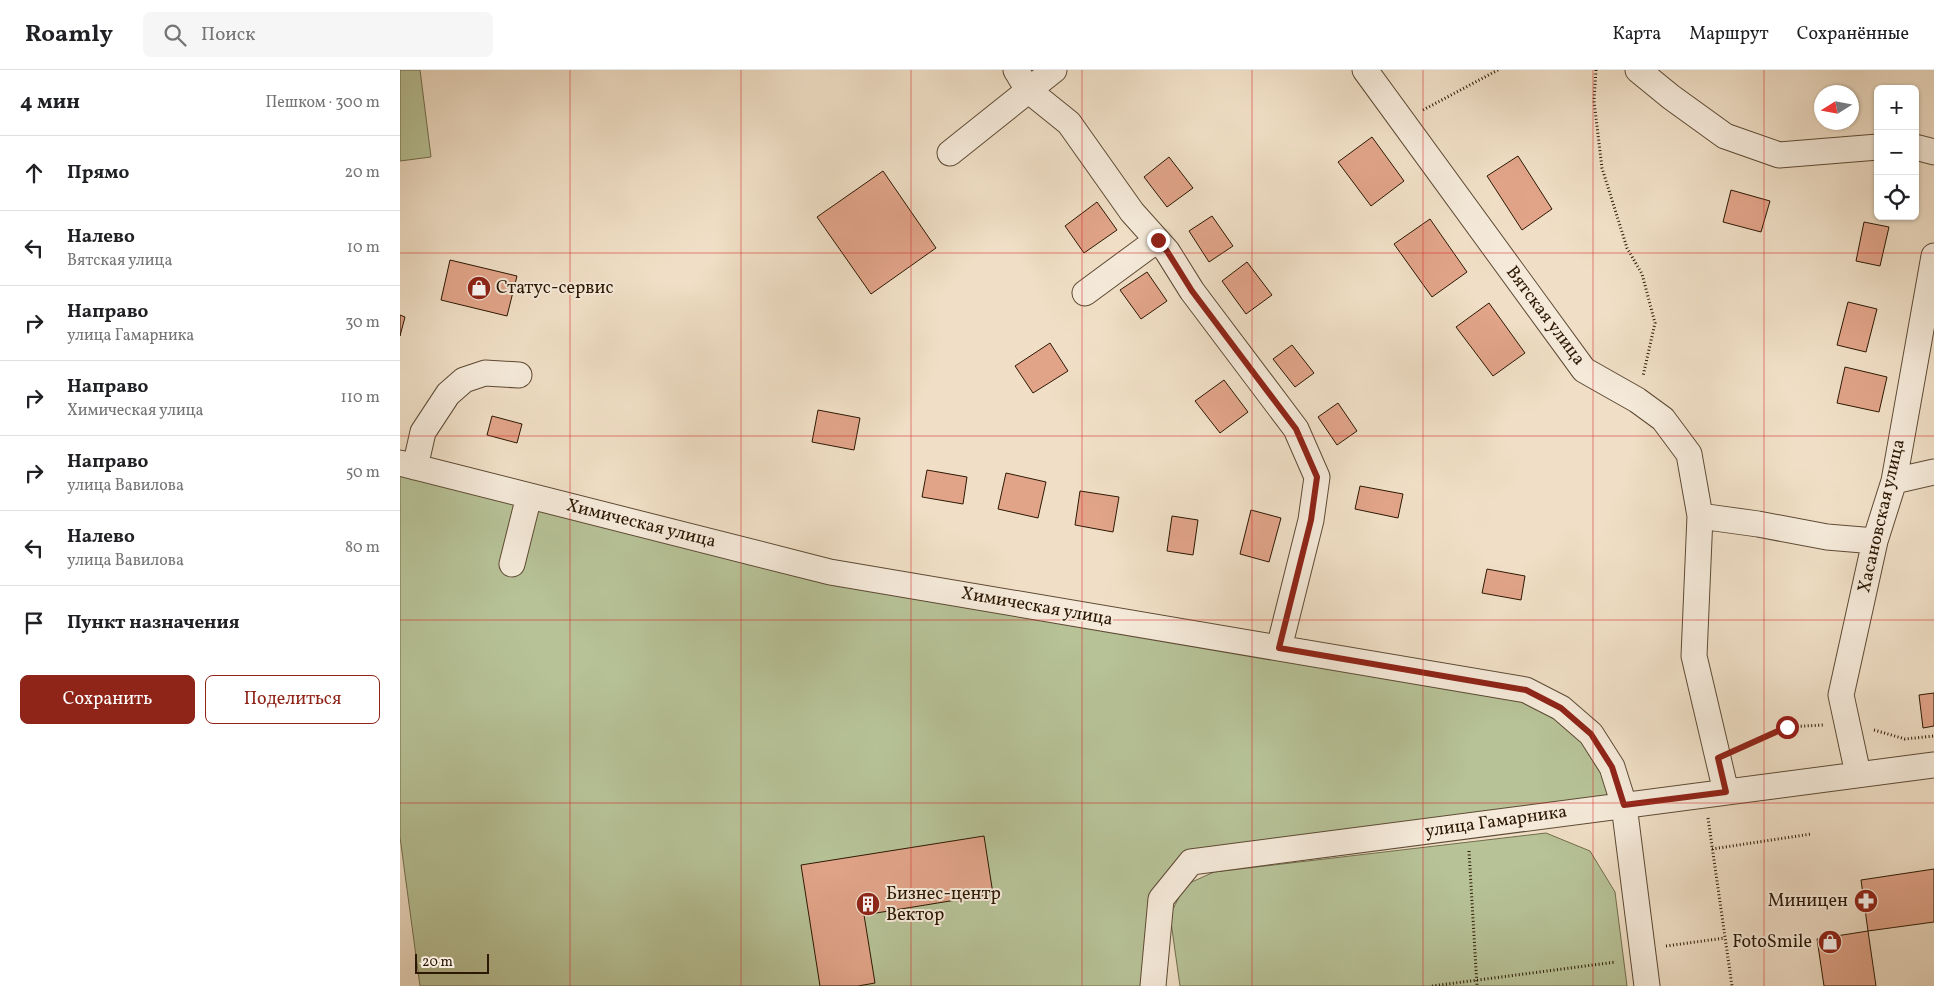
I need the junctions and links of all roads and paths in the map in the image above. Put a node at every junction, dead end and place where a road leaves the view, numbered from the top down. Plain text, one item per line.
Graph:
1 (1054, 70) edge
2 (1365, 70) edge
3 (1498, 70) edge
4 (1596, 70) edge
5 (1638, 70) edge
6 (1022, 80) edge
7 (1403, 121) junction
8 (1874, 147) edge
9 (1919, 148) edge
10 (1934, 152) edge
11 (950, 153) dead end
12 (1158, 240) junction
13 (1934, 256) edge
14 (1085, 293) dead end
15 (519, 375) dead end
16 (1637, 400) junction
17 (408, 465) edge
18 (1934, 472) edge
19 (1894, 481) junction
20 (529, 496) junction
21 (1700, 516) junction
22 (1875, 541) junction
23 (512, 564) dead end
24 (1279, 648) junction
25 (1847, 723) junction
26 (1934, 736) edge
27 (1718, 758) junction
28 (1934, 764) edge
29 (1858, 774) junction
30 (1726, 792) junction
31 (1624, 805) junction
32 (1707, 810) dead end
33 (1468, 826) junction
34 (1812, 834) dead end
35 (1712, 849) junction
36 (1725, 938) junction
37 (1666, 946) dead end
38 (1616, 962) dead end
39 (1476, 980) junction
40 (1153, 986) edge
41 (1432, 986) edge
42 (1477, 986) edge
43 (1647, 986) edge
44 (1732, 986) edge

1 - 6 street
2 - 7 street, Вятская улица
3 - 7 path
4 - 16 path
5 - 8 street
6 - 11 street
6 - 12 street
7 - 16 street, Вятская улица
9 - 10 street
12 - 14 street
12 - 24 street
13 - 19 street, Хасановская улица
15 - 17 street
16 - 21 street, Вятская улица
17 - 20 street, Химическая улица
18 - 19 street
19 - 22 street, Хасановская улица
20 - 23 street
20 - 24 street, Химическая улица
21 - 22 street
21 - 27 street, Вятская улица
22 - 25 street, Хасановская улица
24 - 31 street, Химическая улица
25 - 26 path
25 - 27 path
25 - 29 street, Хасановская улица
27 - 30 street, Вятская улица
28 - 29 street, улица Гамарника
29 - 30 street, улица Гамарника
30 - 31 street, улица Гамарника
31 - 33 street, улица Гамарника
31 - 43 street, Химическая улица
32 - 35 path
33 - 39 path
33 - 40 street, улица Гамарника
34 - 35 path
35 - 36 path
36 - 37 path
36 - 44 path
38 - 39 path
39 - 41 path
39 - 42 path

